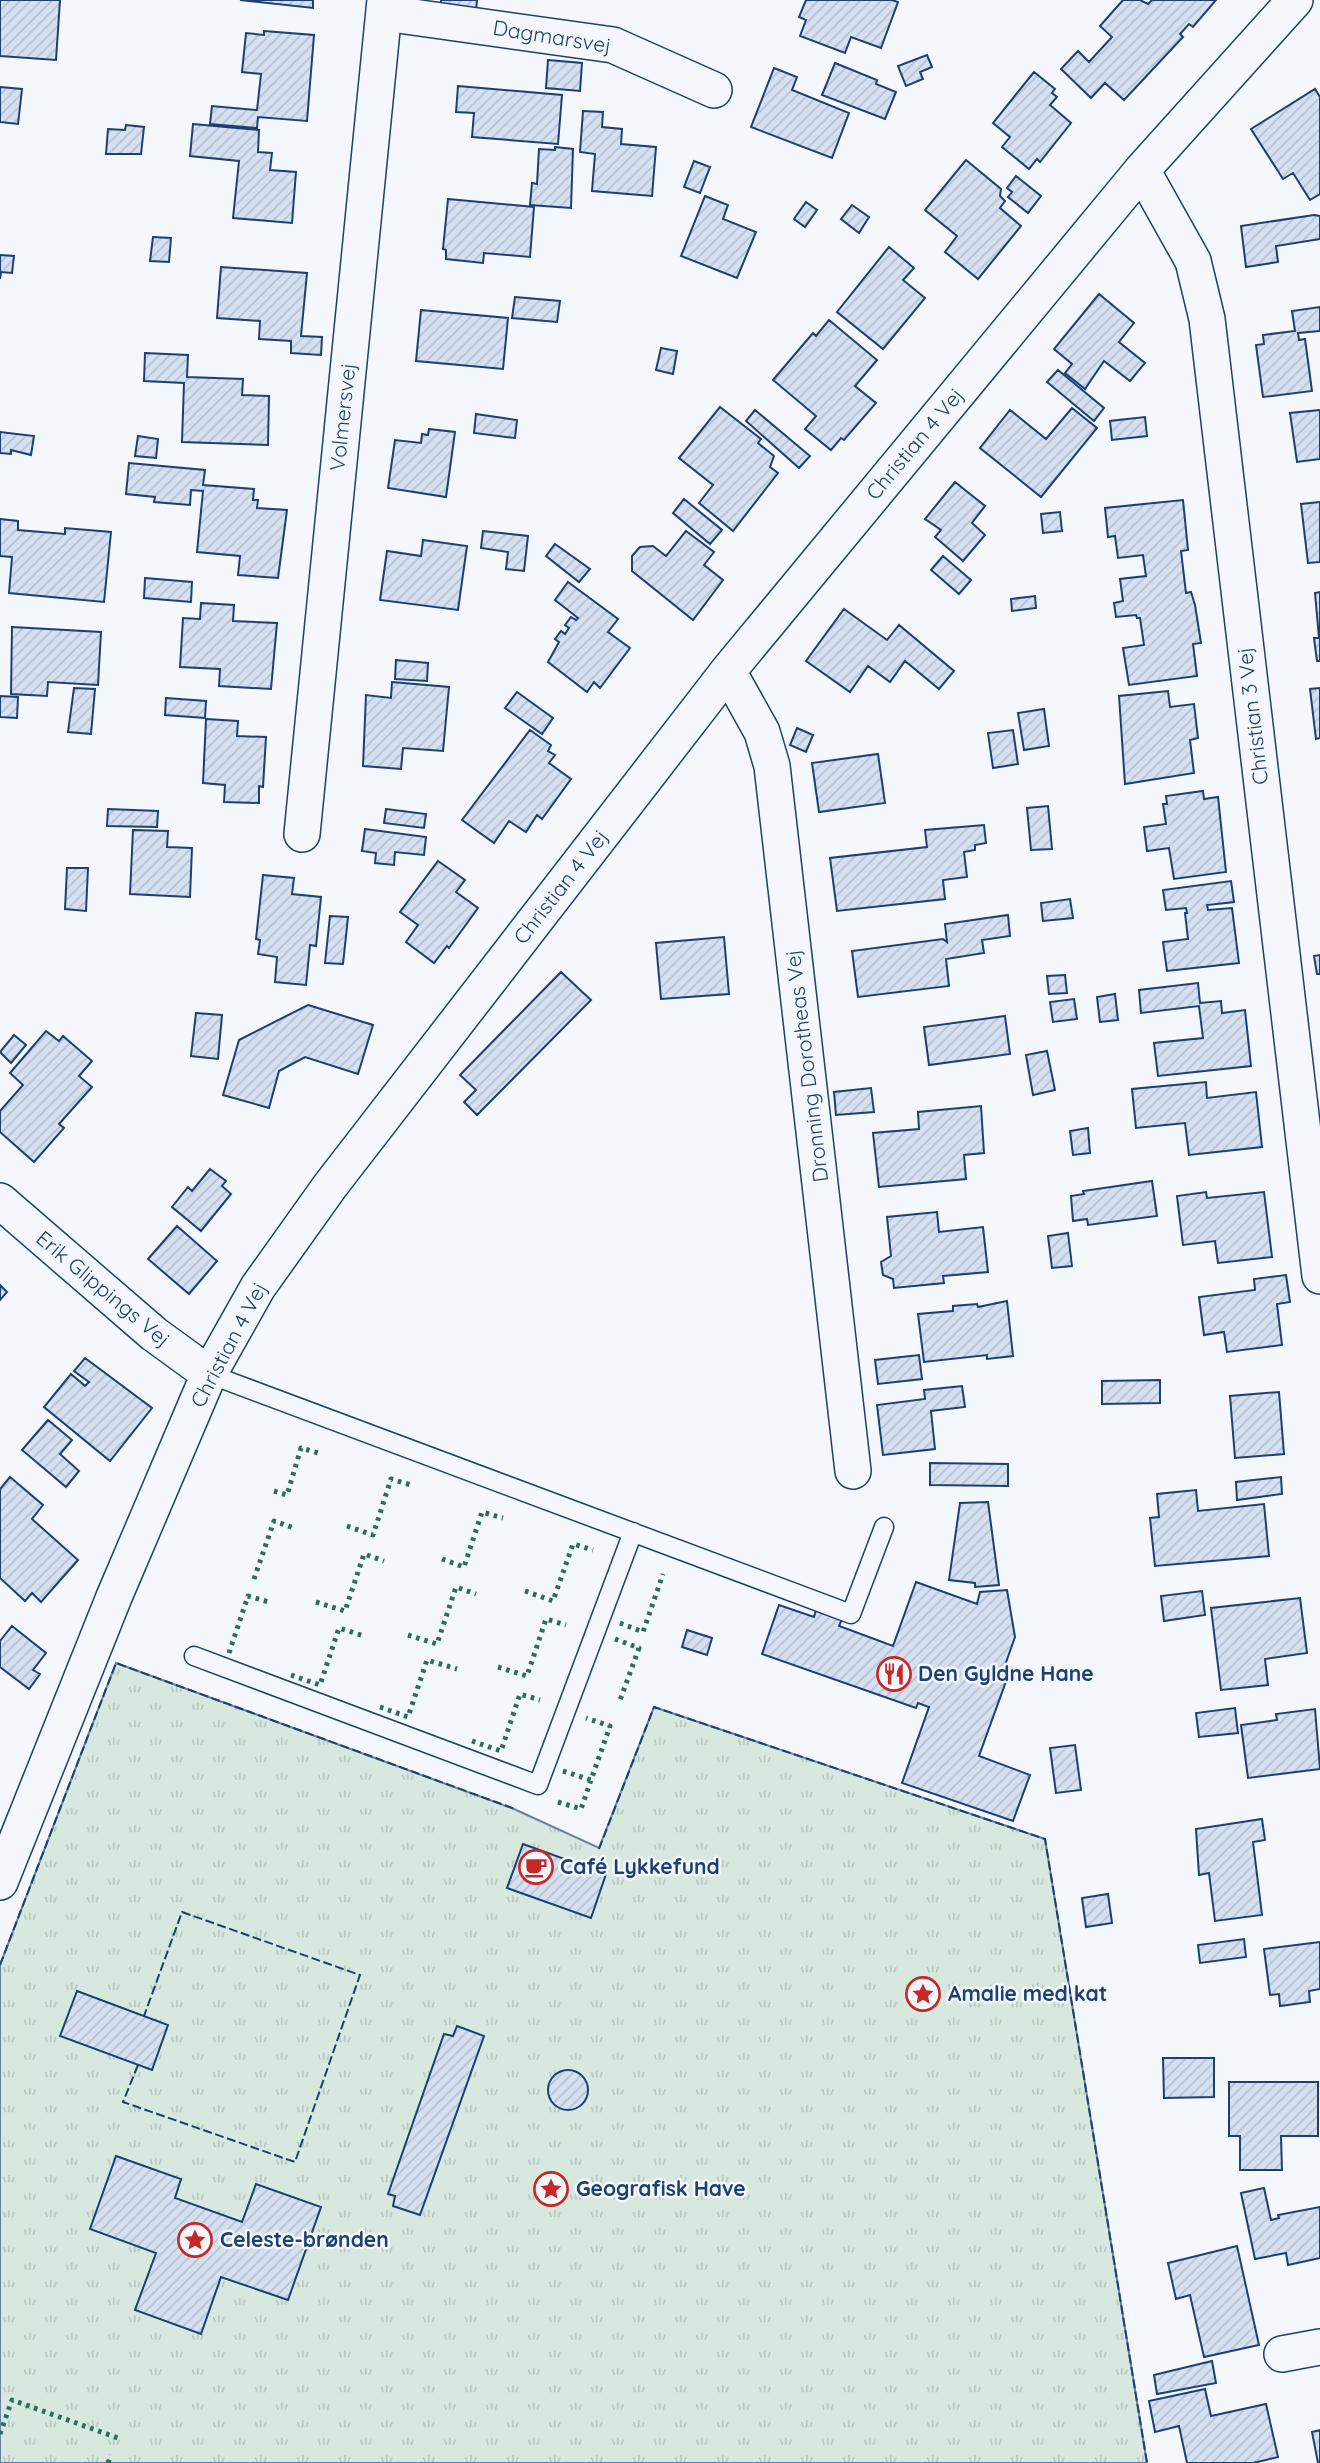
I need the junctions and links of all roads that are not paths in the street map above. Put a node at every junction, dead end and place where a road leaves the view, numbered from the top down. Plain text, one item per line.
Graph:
1 (1295, 0) edge
2 (384, 7) edge
3 (714, 90) dead end
4 (1142, 170) junction
5 (728, 671) junction
6 (302, 834) dead end
7 (0, 1201) edge
8 (1320, 1276) edge
9 (209, 1374) junction
10 (853, 1471) dead end
11 (884, 1527) dead end
12 (633, 1532) junction
13 (194, 1656) dead end
14 (0, 1882) edge
15 (1320, 2347) edge
16 (1282, 2354) dead end

1 - 4 street, Christian 4 Vej
2 - 3 street, Dagmarsvej
2 - 6 street, Volmersvej
4 - 5 street, Christian 4 Vej
4 - 8 street, Christian 3 Vej
5 - 9 street, Christian 4 Vej
5 - 10 street, Dronning Dorotheas Vej
7 - 9 street, Erik Glippings Vej
9 - 12 lane
9 - 14 street, Christian 4 Vej
11 - 12 lane
12 - 13 lane
15 - 16 street

